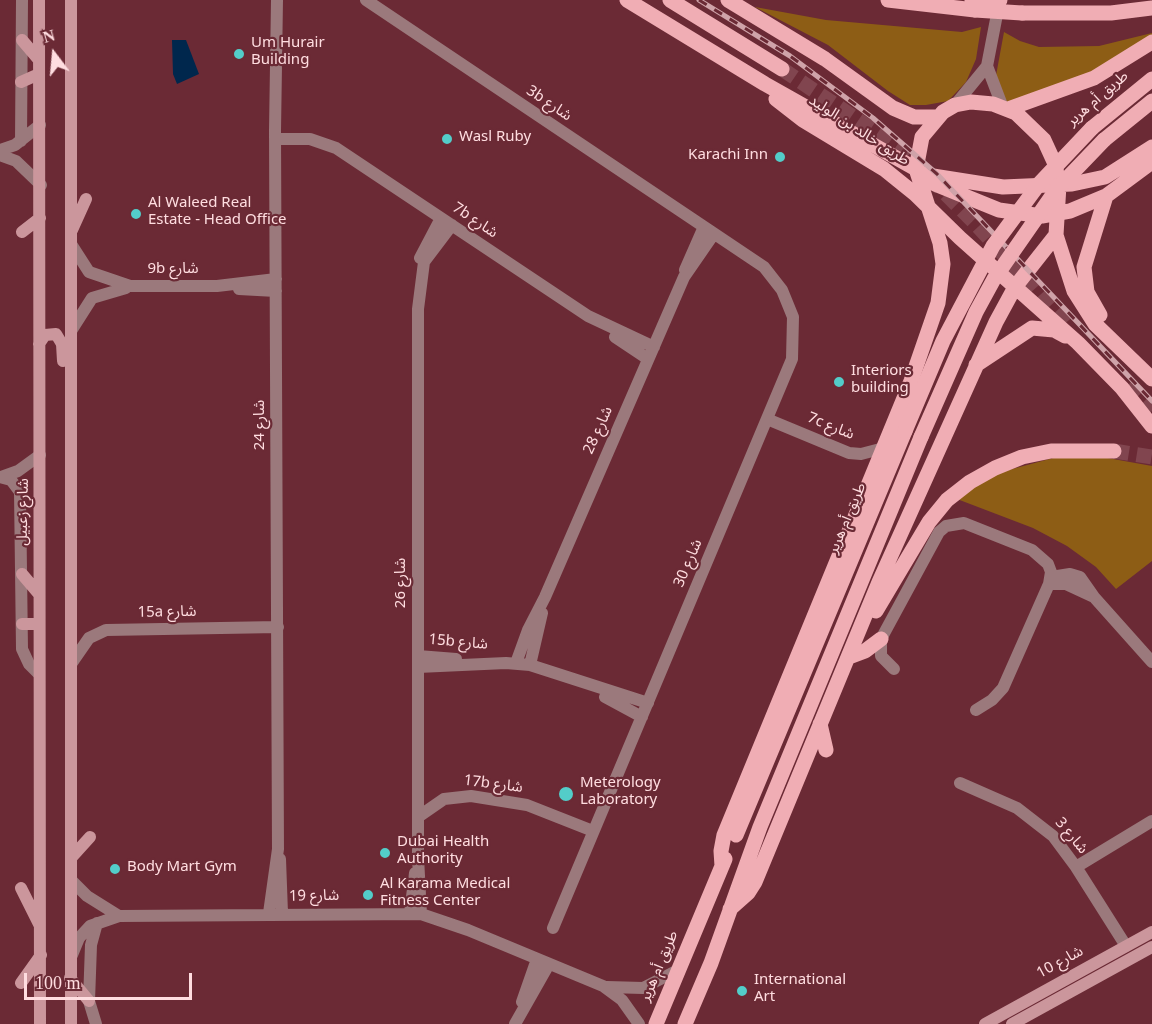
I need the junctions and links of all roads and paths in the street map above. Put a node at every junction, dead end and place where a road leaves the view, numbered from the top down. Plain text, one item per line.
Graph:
1 (22, 0) edge
2 (39, 0) edge
3 (71, 0) edge
4 (277, 0) edge
5 (366, 0) edge
6 (627, 0) edge
7 (670, 0) edge
8 (728, 0) edge
9 (888, 0) edge
10 (1000, 0) edge
11 (973, 6) edge
12 (1152, 8) edge
13 (22, 40) junction
14 (1152, 42) edge
15 (39, 60) junction
16 (987, 66) junction
17 (782, 69) tunnel mouth
18 (39, 74) junction
19 (1152, 79) edge
20 (21, 82) junction
21 (765, 84) junction
22 (1152, 101) edge
23 (955, 105) junction
24 (1006, 109) junction
25 (937, 117) junction
26 (40, 126) junction
27 (275, 135) junction
28 (21, 141) junction
29 (1152, 147) edge
30 (0, 150) edge
31 (0, 155) edge
32 (1152, 162) edge
33 (919, 171) junction
34 (40, 184) junction
35 (1059, 185) junction
36 (1106, 196) junction
37 (86, 199) dead end
38 (929, 208) junction
39 (1058, 214) junction
40 (40, 218) junction
41 (441, 218) junction
42 (452, 225) junction
43 (22, 232) dead end
44 (708, 232) junction
45 (1056, 235) junction
46 (70, 238) junction
47 (276, 285) junction
48 (130, 286) junction
49 (1015, 287) junction
50 (418, 309) junction
51 (588, 316) junction
52 (71, 331) junction
53 (1078, 343) junction
54 (39, 344) junction
55 (654, 347) junction
56 (1125, 356) junction
57 (648, 360) junction
58 (976, 365) junction
59 (1152, 380) edge
60 (767, 419) junction
61 (70, 420) junction
62 (1152, 426) edge
63 (884, 448) junction
64 (1114, 452) tunnel mouth
65 (40, 455) junction
66 (1, 477) edge
67 (22, 574) junction
68 (1050, 580) junction
69 (39, 594) junction
70 (545, 597) junction
71 (21, 624) junction
72 (39, 624) junction
73 (278, 627) junction
74 (859, 632) junction
75 (881, 639) junction
76 (849, 657) junction
77 (418, 662) junction
78 (1152, 662) edge
79 (516, 663) junction
80 (71, 664) junction
81 (530, 665) junction
82 (894, 669) dead end
83 (38, 673) junction
84 (586, 684) junction
85 (648, 703) junction
86 (976, 710) dead end
87 (642, 717) junction
88 (820, 724) junction
89 (826, 750) dead end
90 (960, 783) dead end
91 (418, 817) junction
92 (568, 821) junction
93 (1152, 821) edge
94 (593, 831) junction
95 (90, 837) dead end
96 (585, 849) junction
97 (71, 858) junction
98 (722, 866) junction
99 (1076, 867) junction
100 (71, 880) junction
101 (21, 888) dead end
102 (730, 909) junction
103 (276, 913) junction
104 (416, 914) junction
105 (119, 916) junction
106 (97, 923) junction
107 (554, 928) dead end
108 (41, 929) junction
109 (1152, 932) edge
110 (1126, 946) junction
111 (1152, 947) edge
112 (41, 955) junction
113 (537, 959) junction
114 (70, 962) junction
115 (549, 964) junction
116 (680, 969) junction
117 (70, 978) junction
118 (21, 983) dead end
119 (603, 987) junction
120 (89, 1001) junction
121 (517, 1020) edge
122 (40, 1024) edge
123 (70, 1024) edge
124 (96, 1024) edge
125 (639, 1024) edge
126 (656, 1024) edge
127 (685, 1024) edge
128 (985, 1024) edge
129 (1012, 1024) edge

1 - 13 street
2 - 15 main road, شارع زعبيل
3 - 46 main road
4 - 27 street, شارع 24
5 - 44 street, 3b شارع
6 - 21 main road, طريق خالد بن الوليد
7 - 17 main road
8 - 25 main road
9 - 11 main road
10 - 11 main road, bridge
10 - 16 street
11 - 12 main road, bridge
13 - 15 main road
13 - 20 street
14 - 24 main road
15 - 18 main road, شارع زعبيل
16 - 23 street
16 - 24 street
18 - 20 main road
18 - 26 main road, شارع زعبيل
19 - 98 main road, طريق أم هرير, bridge
20 - 28 street
21 - 33 main road
21 - 38 main road, طريق خالد بن الوليد
22 - 102 main road, bridge
23 - 24 main road
23 - 25 main road
24 - 35 main road
25 - 33 main road
26 - 28 street
26 - 34 main road, شارع زعبيل
27 - 41 street, 7b شارع
27 - 47 street, شارع 24
28 - 30 street
29 - 35 main road
31 - 34 street
32 - 36 main road
33 - 35 main road
33 - 38 main road
33 - 39 main road
34 - 40 main road, شارع زعبيل
35 - 39 main road
36 - 39 main road
36 - 56 main road
37 - 46 main road
38 - 49 main road, طريق خالد بن الوليد
38 - 63 main road
39 - 45 main road
40 - 43 main road
40 - 54 main road, شارع زعبيل
41 - 42 street, 7b شارع
41 - 50 street, شارع 26
42 - 50 street, شارع 26
42 - 51 street, 7b شارع
44 - 55 street, شارع 28
44 - 60 street, شارع 30
45 - 49 main road
45 - 56 main road
46 - 48 street, 9b شارع
46 - 52 main road
47 - 48 street, 9b شارع
47 - 73 street, شارع 24
48 - 52 street, 9b شارع
49 - 53 main road, طريق خالد بن الوليد
49 - 58 main road
50 - 77 street, شارع 26
51 - 55 street, 7b شارع
51 - 57 street, 7b شارع
52 - 61 main road
53 - 58 main road
53 - 62 main road, طريق خالد بن الوليد
54 - 61 main road
54 - 65 main road, شارع زعبيل
55 - 57 street, شارع 28
56 - 59 main road
57 - 70 street, شارع 28
58 - 74 main road
60 - 63 street, 7c شارع
60 - 85 street, شارع 30
61 - 80 main road
63 - 98 main road
64 - 74 main road
65 - 66 street
65 - 69 main road, شارع زعبيل
66 - 67 street
67 - 69 main road
67 - 71 street
68 - 75 street
68 - 78 street
68 - 86 street
69 - 72 main road, شارع زعبيل
70 - 79 street, شارع 28
70 - 81 street, شارع 28
71 - 72 main road
71 - 83 street
72 - 83 main road, شارع زعبيل
73 - 80 street, 15a شارع
73 - 103 street, شارع 24
74 - 76 main road
75 - 76 main road
75 - 82 street
76 - 88 main road
77 - 79 street, 15b شارع
77 - 91 street, شارع 26
79 - 81 street, 15b شارع
80 - 97 main road
81 - 84 street, 15b شارع
83 - 108 main road, شارع زعبيل
84 - 85 street, 15b شارع
84 - 87 street, 15b شارع
85 - 87 street, شارع 30
87 - 94 street, شارع 30
88 - 89 main road
88 - 102 main road
90 - 99 street, شارع 3
91 - 92 street, 17b شارع
91 - 104 street, شارع 26
92 - 94 street, 17b شارع
92 - 96 street
93 - 99 street
94 - 96 street, شارع 30
95 - 97 main road
96 - 107 street, شارع 30
97 - 100 main road
98 - 116 main road, طريق أم هرير
99 - 110 street, شارع 3
100 - 105 street
100 - 114 main road
101 - 108 main road
102 - 127 main road
103 - 104 street, شارع 19
103 - 105 street, شارع 19
104 - 113 street, شارع 19
105 - 106 street, شارع 19
106 - 114 street, شارع 19
106 - 120 street
108 - 112 main road, شارع زعبيل
109 - 110 main road, شارع 10
110 - 128 main road, شارع 10
111 - 129 main road, شارع 10
112 - 118 main road
112 - 122 main road, شارع زعبيل
113 - 115 street, شارع 19
113 - 121 street
114 - 117 main road
115 - 119 street, شارع 19
115 - 121 street
116 - 119 street, شارع 19
116 - 126 main road, طريق أم هرير
117 - 120 main road
117 - 123 main road
119 - 125 street, شارع 19
120 - 124 street

